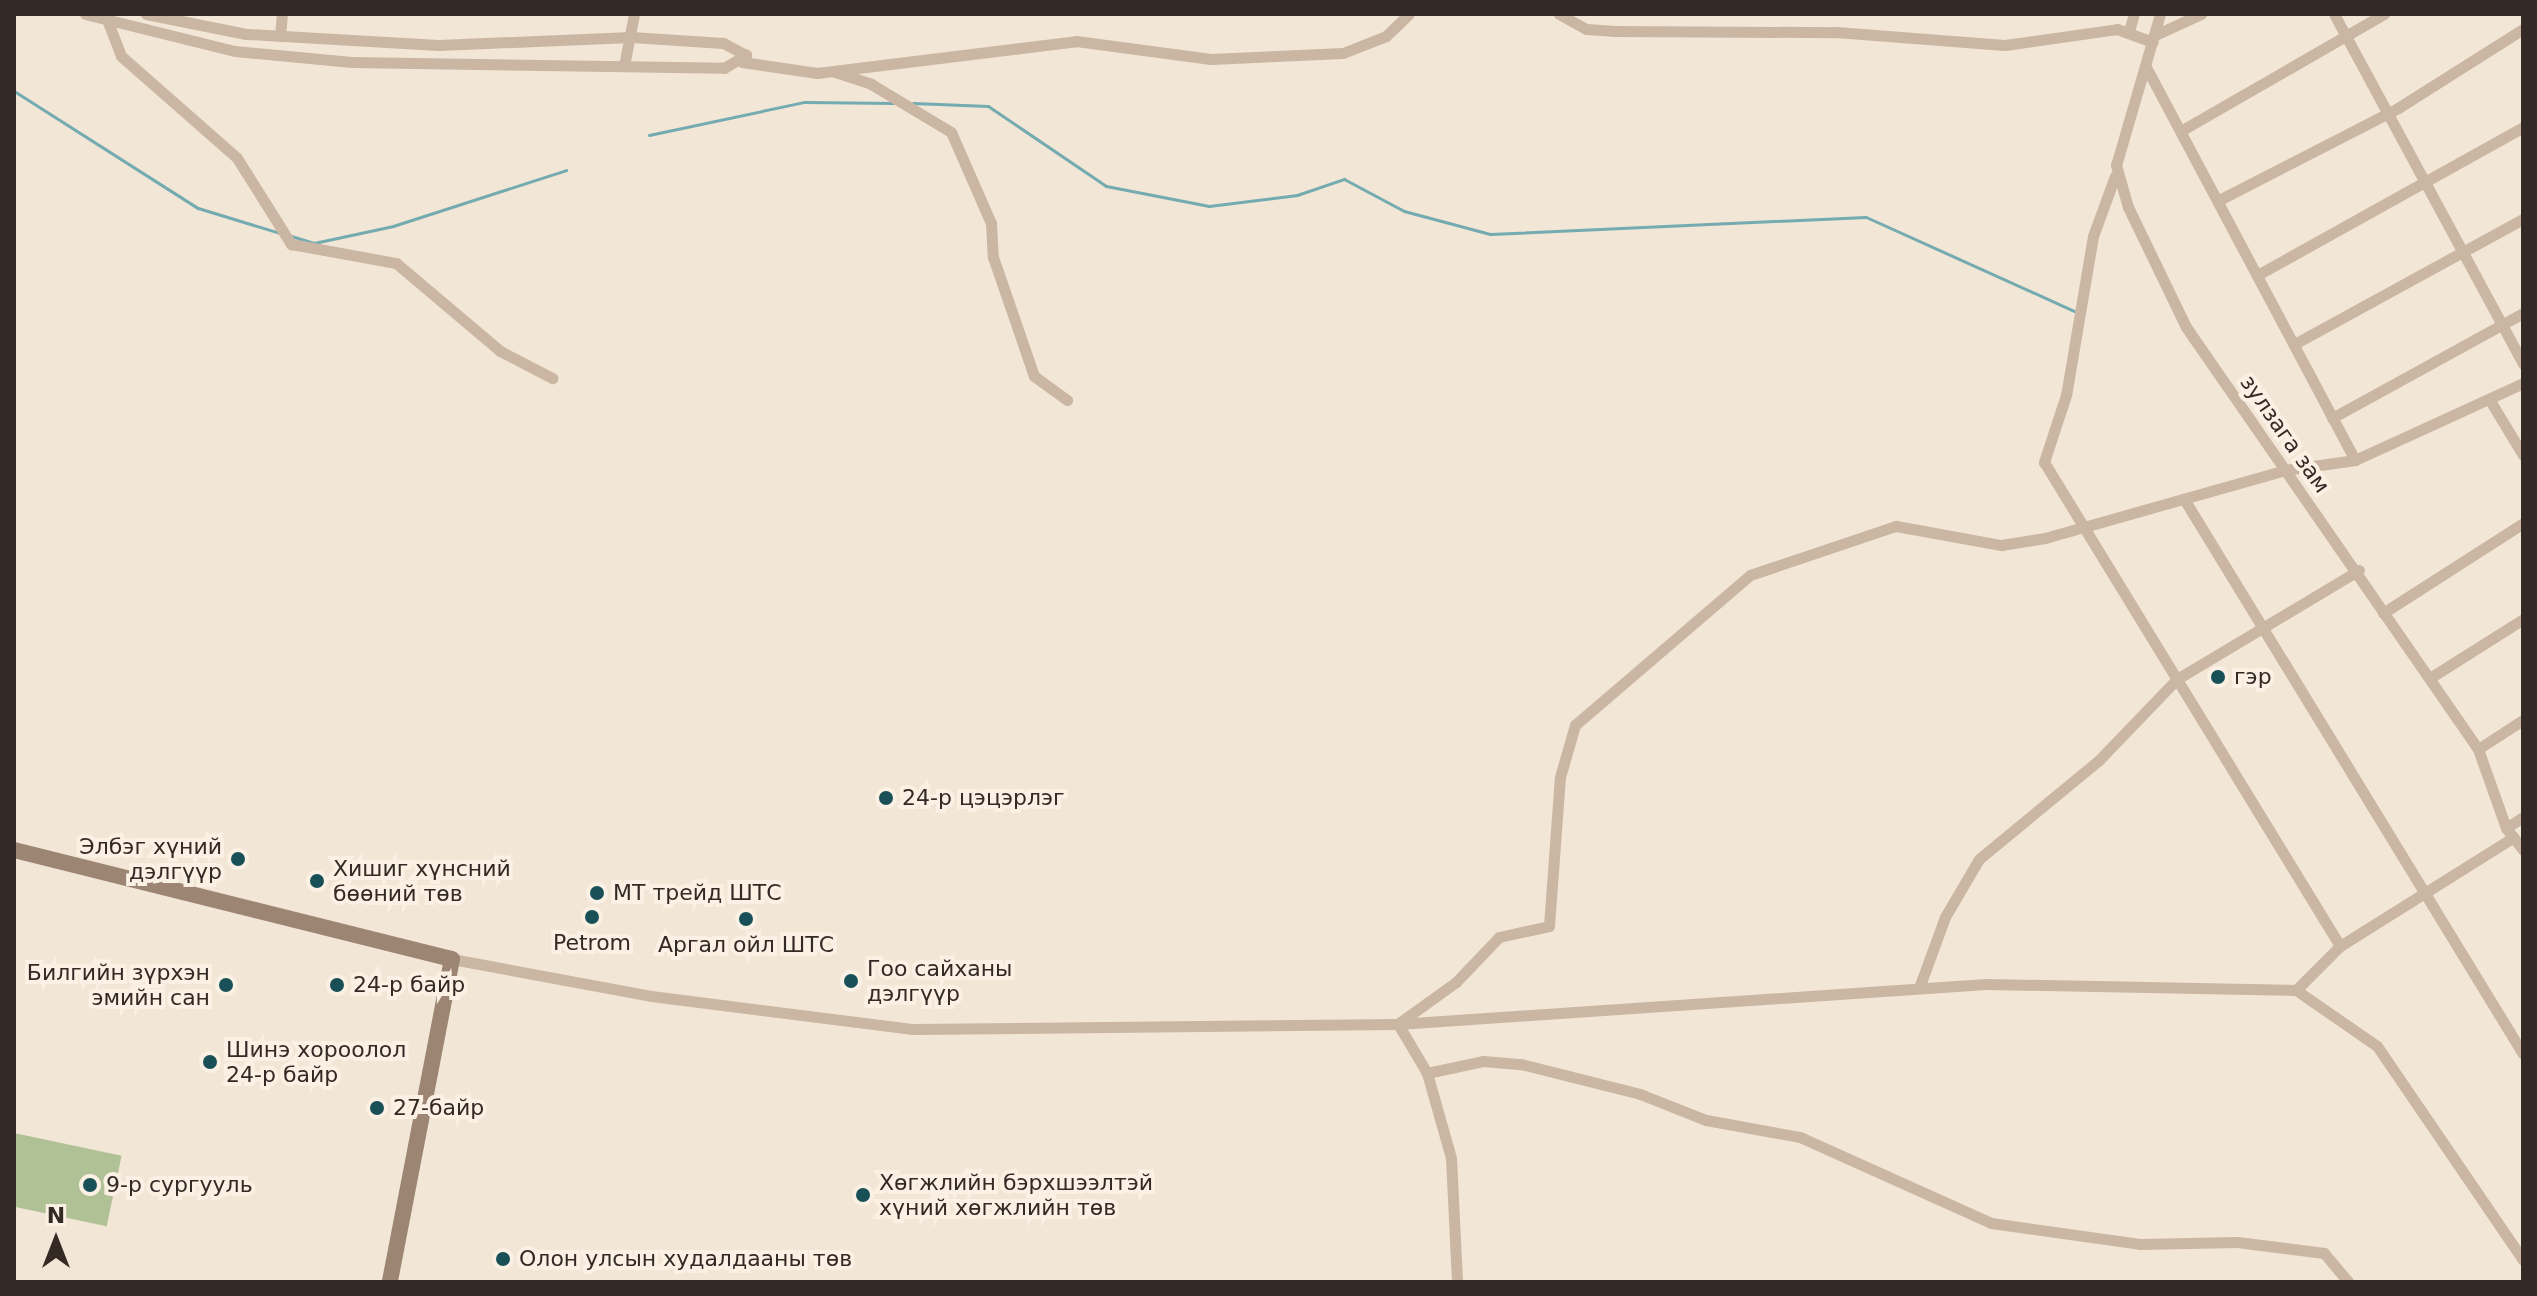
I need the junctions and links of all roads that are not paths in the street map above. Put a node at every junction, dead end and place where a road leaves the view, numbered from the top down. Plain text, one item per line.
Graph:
1 (85, 14) edge
2 (146, 14) edge
3 (282, 14) edge
4 (634, 14) edge
5 (1409, 14) edge
6 (1559, 14) edge
7 (2134, 14) edge
8 (2160, 14) edge
9 (2201, 14) edge
10 (2334, 14) edge
11 (2384, 14) edge
12 (108, 22) junction
13 (2523, 29) edge
14 (2129, 31) junction
15 (280, 36) junction
16 (2347, 36) junction
17 (631, 37) junction
18 (2154, 39) junction
19 (742, 62) junction
20 (624, 66) junction
21 (2146, 67) junction
22 (831, 71) junction
23 (2387, 111) junction
24 (2523, 127) edge
25 (2184, 129) junction
26 (2115, 176) junction
27 (2424, 182) junction
28 (2221, 199) junction
29 (2523, 219) edge
30 (2465, 251) junction
31 (2261, 273) junction
32 (2523, 313) edge
33 (2500, 324) junction
34 (2298, 342) junction
35 (2523, 364) edge
36 (552, 378) dead end
37 (2523, 383) edge
38 (2489, 399) junction
39 (1067, 400) dead end
40 (2332, 418) junction
41 (2523, 455) edge
42 (2355, 460) junction
43 (2285, 470) junction
44 (2184, 499) junction
45 (2523, 523) edge
46 (2085, 527) junction
47 (2359, 570) junction
48 (2383, 613) junction
49 (2523, 619) edge
50 (2257, 627) junction
51 (2433, 676) junction
52 (2177, 679) junction
53 (2523, 720) edge
54 (2478, 749) junction
55 (2523, 817) edge
56 (2510, 832) junction
57 (14, 850) edge
58 (2523, 850) edge
59 (2422, 893) junction
60 (2340, 946) junction
61 (452, 959) junction
62 (1919, 988) junction
63 (2296, 990) junction
64 (1398, 1024) junction
65 (2523, 1054) edge
66 (1427, 1073) junction
67 (2523, 1242) edge
68 (2512, 1250) junction
69 (2523, 1260) edge
70 (390, 1282) edge
71 (1457, 1282) edge
72 (2348, 1282) edge

1 - 12 street
2 - 15 street
3 - 15 street
4 - 17 street
5 - 22 street
6 - 14 street
7 - 14 street
8 - 18 street
9 - 18 street
10 - 16 street
11 - 16 street
12 - 20 street
12 - 36 street
13 - 23 street
14 - 18 street
15 - 17 street
16 - 23 street
16 - 25 street
17 - 19 street
17 - 20 street
18 - 21 street
19 - 20 street
19 - 22 street
21 - 25 street
21 - 26 street
22 - 39 street
23 - 27 street
23 - 28 street
24 - 27 street
25 - 28 street
26 - 43 street, зулзага зам
26 - 46 street
27 - 30 street
27 - 31 street
28 - 31 street
29 - 30 street
30 - 33 street
30 - 34 street
31 - 34 street
32 - 33 street
33 - 35 street
33 - 40 street
34 - 40 street
37 - 38 street, зулзага зам
38 - 41 street
38 - 42 street, зулзага зам
40 - 42 street
42 - 43 street, зулзага зам
43 - 44 street, зулзага зам
43 - 47 street, зулзага зам
44 - 46 street, зулзага зам
44 - 50 street
45 - 48 street
46 - 52 street
46 - 64 street, зулзага зам
47 - 48 street, зулзага зам
47 - 50 street
48 - 51 street, зулзага зам
49 - 51 street
50 - 52 street
50 - 59 street
51 - 54 street, зулзага зам
52 - 60 street
52 - 62 street
53 - 54 street
54 - 56 street, зулзага зам
55 - 56 street
56 - 58 street, зулзага зам
56 - 59 street
57 - 61 street
59 - 60 street
59 - 65 street
60 - 63 street
61 - 64 street
61 - 70 street
62 - 63 street
62 - 64 street
63 - 68 street
64 - 66 street
66 - 71 street
66 - 72 street
67 - 68 street
68 - 69 street

